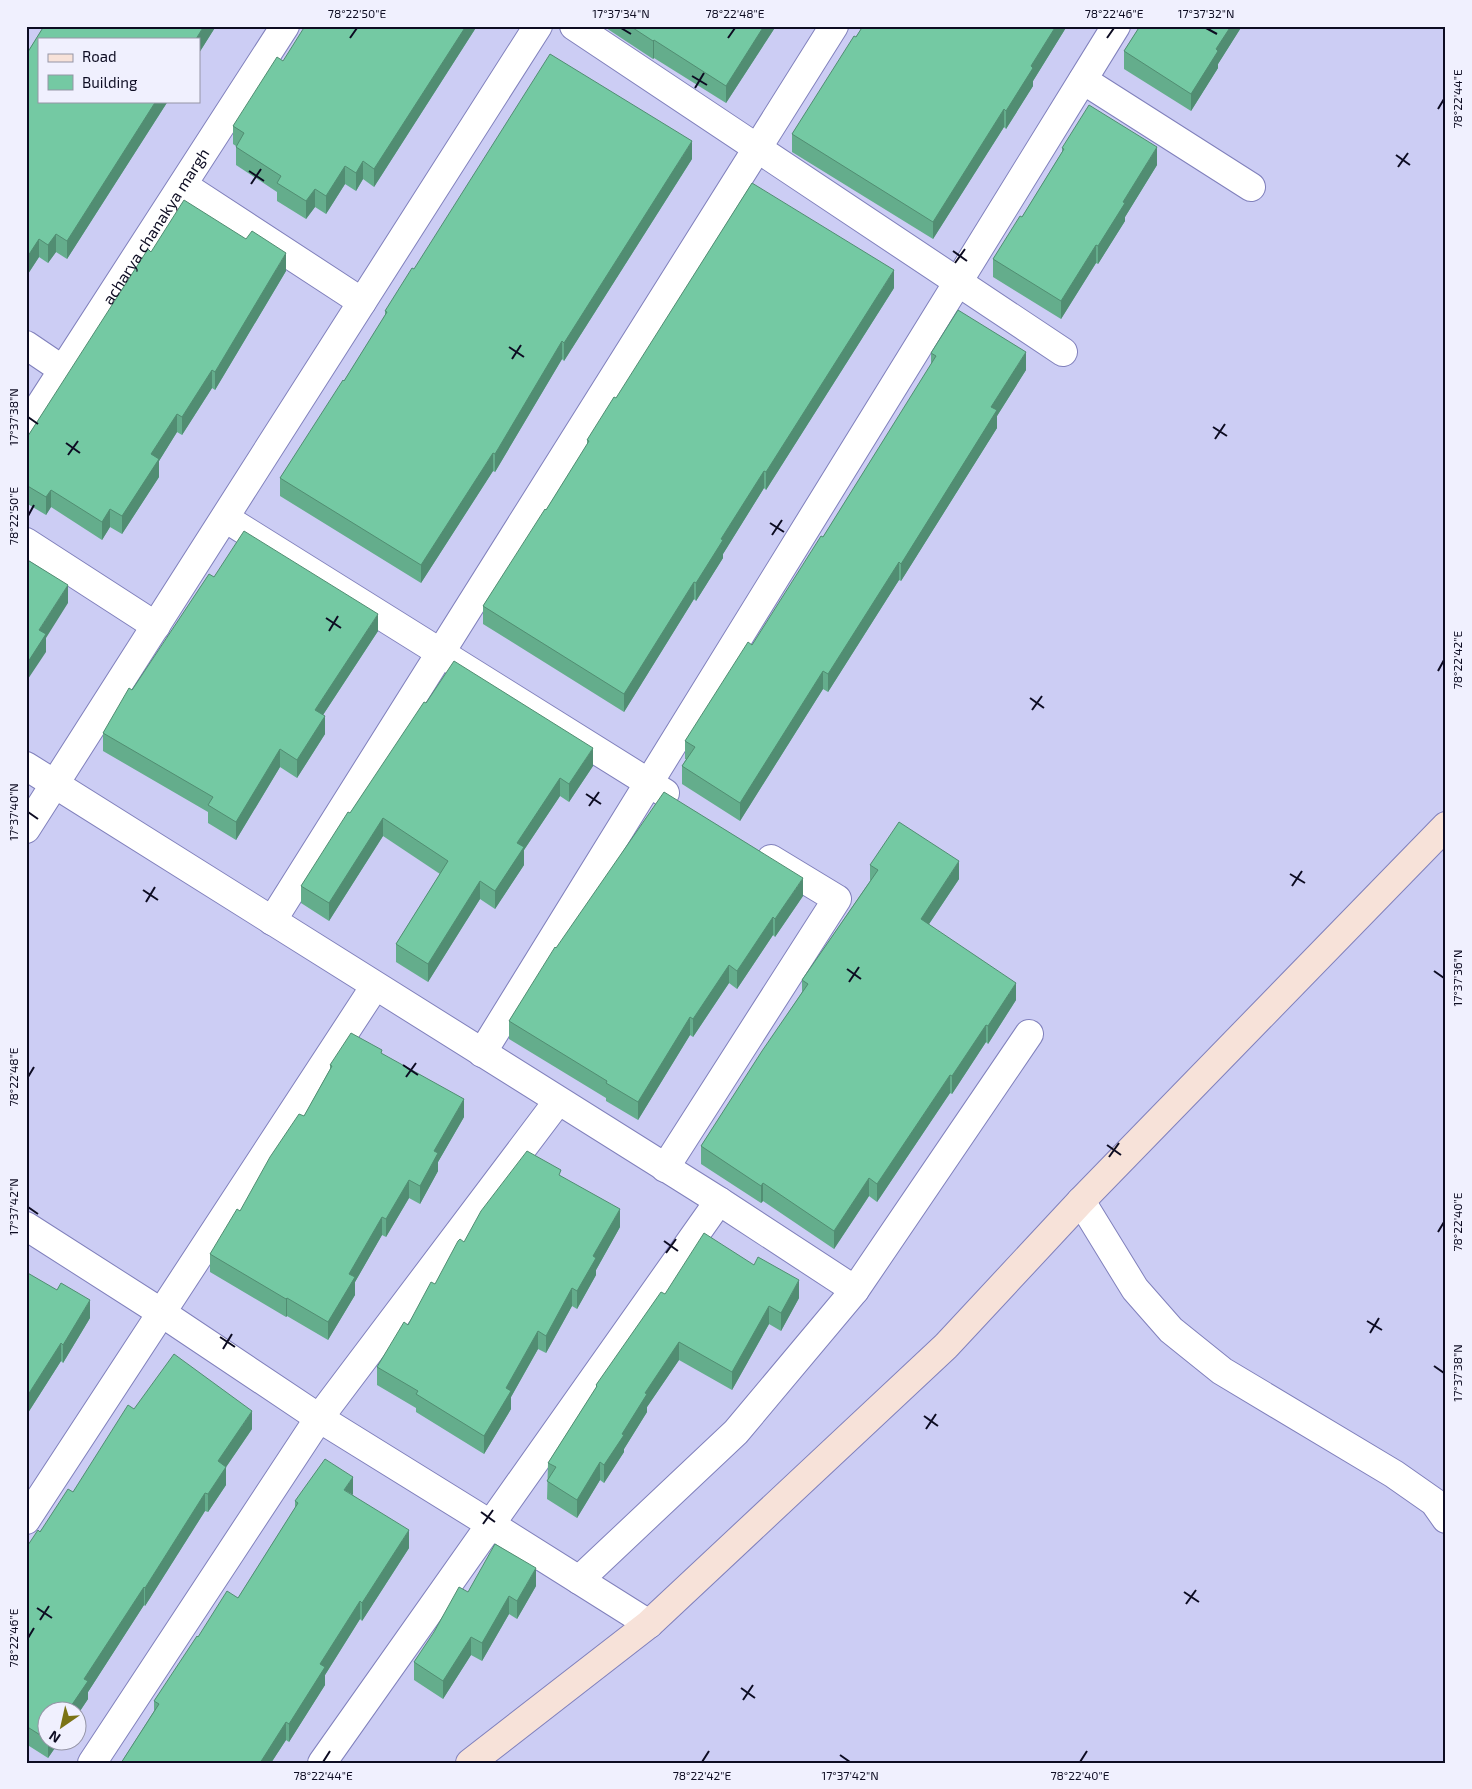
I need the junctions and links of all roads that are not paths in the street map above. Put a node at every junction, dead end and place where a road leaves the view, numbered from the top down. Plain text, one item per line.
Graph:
1 (285, 26) edge
2 (538, 26) edge
3 (574, 26) edge
4 (834, 26) edge
5 (1116, 26) edge
6 (1083, 80) junction
7 (757, 148) junction
8 (183, 185) junction
9 (1251, 187) dead end
10 (959, 282) junction
11 (362, 302) junction
12 (26, 345) edge
13 (1063, 352) dead end
14 (63, 370) junction
15 (26, 427) edge
16 (225, 518) junction
17 (26, 542) edge
18 (156, 626) junction
19 (441, 652) junction
20 (26, 766) edge
21 (650, 783) junction
22 (55, 784) junction
23 (682, 803) edge
24 (1446, 826) edge
25 (26, 829) edge
26 (747, 844) edge
27 (272, 921) junction
28 (375, 986) junction
29 (1029, 1034) dead end
30 (482, 1053) junction
31 (558, 1101) junction
32 (665, 1168) junction
33 (718, 1201) junction
34 (1081, 1201) junction
35 (26, 1226) edge
36 (855, 1290) junction
37 (162, 1312) junction
38 (319, 1418) junction
39 (1446, 1519) edge
40 (26, 1520) edge
41 (490, 1524) junction
42 (579, 1580) junction
43 (649, 1624) junction
44 (92, 1763) edge
45 (322, 1763) edge
46 (470, 1763) edge

1 - 8 street, acharya chanakya margh
2 - 11 street
3 - 7 street
4 - 7 street
5 - 6 street
6 - 9 street
6 - 10 street
7 - 10 street
7 - 19 street
8 - 11 street
8 - 14 street, acharya chanakya margh
10 - 13 street
10 - 21 street
11 - 16 street
12 - 14 street
14 - 15 street, acharya chanakya margh
16 - 18 street
16 - 19 street
17 - 18 street
18 - 22 street
19 - 21 street
19 - 27 street
20 - 22 street
21 - 23 street
21 - 30 street
22 - 25 street
22 - 27 street
24 - 34 main road
26 - 32 street
27 - 28 street
28 - 30 street
28 - 37 street
29 - 36 street
30 - 31 street
31 - 32 street
31 - 38 street
32 - 33 street
33 - 36 street
33 - 41 street
34 - 39 street
34 - 43 main road
35 - 37 street
36 - 42 street
37 - 38 street
37 - 40 street
38 - 41 street
38 - 44 street
41 - 42 street
41 - 45 street
42 - 43 street
43 - 46 main road

